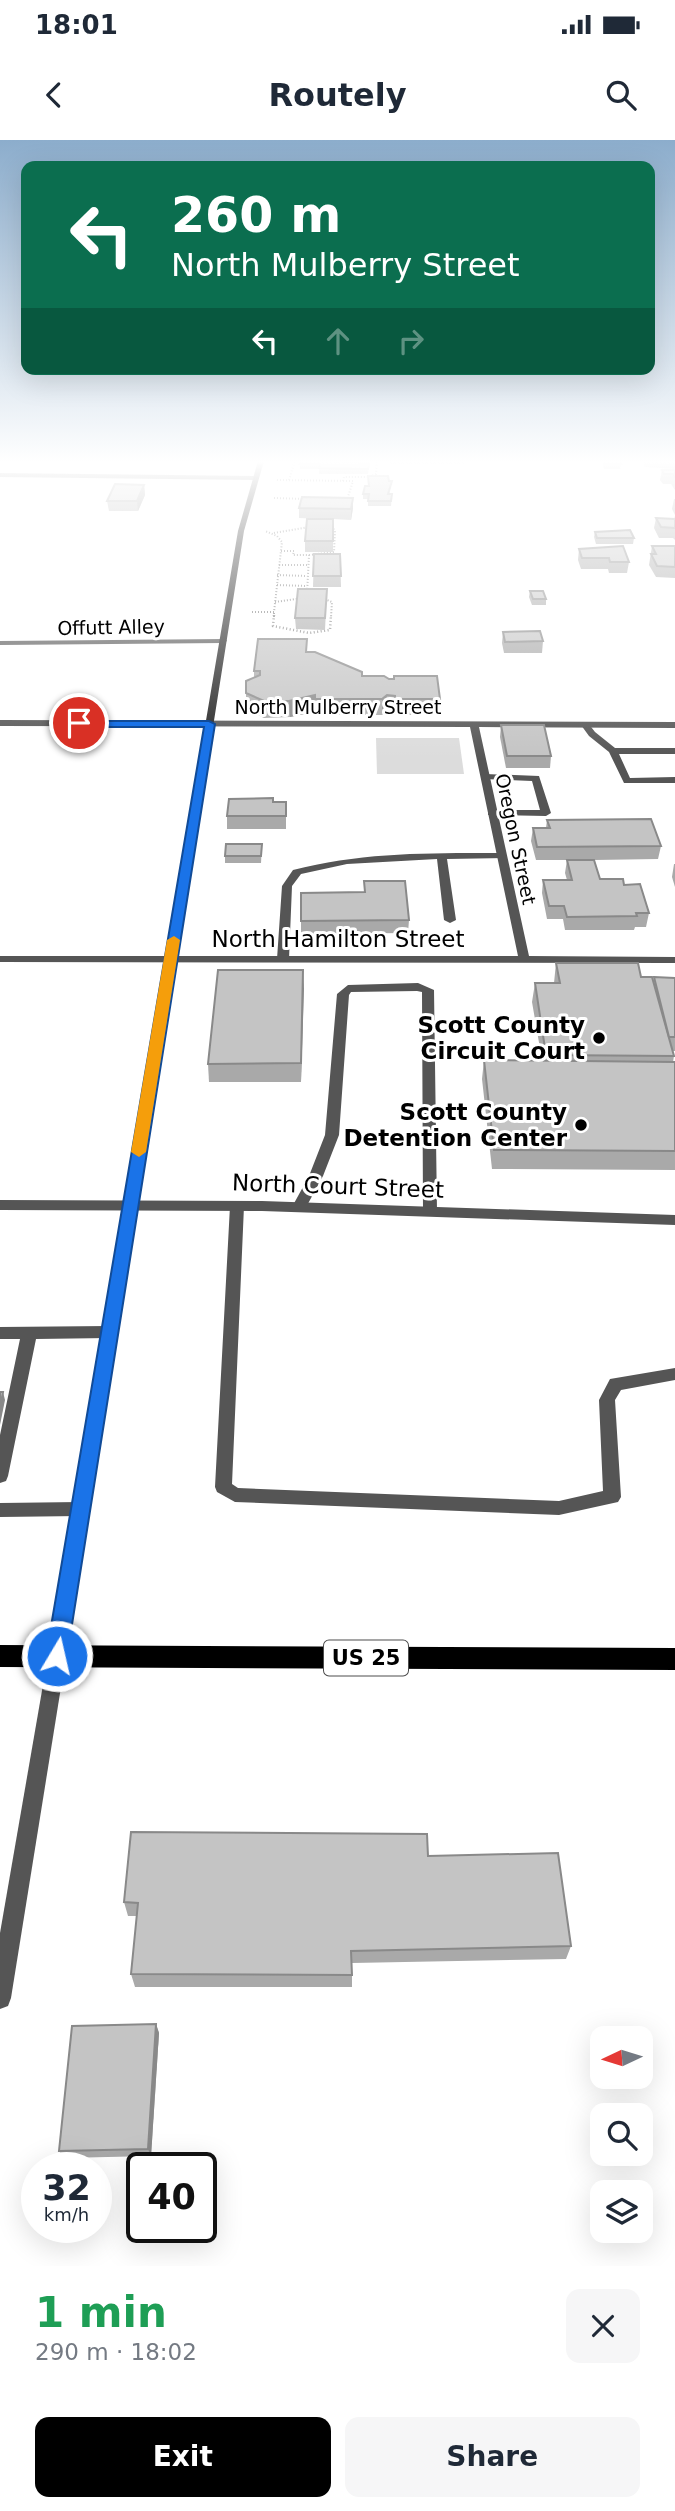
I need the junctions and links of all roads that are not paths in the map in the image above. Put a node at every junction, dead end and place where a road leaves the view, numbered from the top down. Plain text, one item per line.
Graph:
1 (236, 560) edge
2 (223, 642) junction
3 (0, 643) edge
4 (0, 723) edge
5 (209, 724) junction
6 (474, 724) junction
7 (585, 724) junction
8 (675, 725) edge
9 (613, 751) junction
10 (675, 751) edge
11 (485, 777) junction
12 (675, 780) edge
13 (492, 813) junction
14 (502, 856) junction
15 (442, 857) junction
16 (450, 920) dead end
17 (0, 959) edge
18 (170, 959) junction
19 (283, 960) junction
20 (523, 960) junction
21 (675, 960) edge
22 (0, 1205) edge
23 (130, 1206) junction
24 (237, 1206) junction
25 (299, 1207) junction
26 (430, 1211) junction
27 (675, 1220) edge
28 (109, 1332) junction
29 (0, 1333) edge
30 (29, 1333) junction
31 (675, 1374) edge
32 (0, 1476) edge
33 (80, 1509) junction
34 (0, 1510) edge
35 (0, 1656) edge
36 (57, 1656) junction
37 (675, 1659) edge
38 (0, 1998) edge

1 - 2 street
2 - 3 street, Offutt Alley
2 - 5 street
4 - 5 street, North Mulberry Street
5 - 6 street, North Mulberry Street
5 - 18 street
6 - 7 street, North Mulberry Street
6 - 11 street, Oregon Street
7 - 8 street, North Mulberry Street
7 - 9 street
9 - 10 street
9 - 12 street
11 - 13 street, Oregon Street
11 - 13 street
13 - 14 street, Oregon Street
14 - 15 street
14 - 20 street, Oregon Street
15 - 16 street
15 - 19 street
17 - 18 street, North Hamilton Street
18 - 19 street, North Hamilton Street
18 - 23 street
19 - 20 street, North Hamilton Street
20 - 21 street, North Hamilton Street
22 - 23 street, North Court Street
23 - 24 street, North Court Street
23 - 28 street
24 - 25 street, North Court Street
24 - 31 street
25 - 26 street, North Court Street
25 - 26 street
26 - 27 street, North Court Street
28 - 30 street
28 - 33 street
29 - 30 street
30 - 32 street
33 - 34 street
33 - 36 street
35 - 36 main road, US 25
36 - 37 main road, US 25
36 - 38 street

